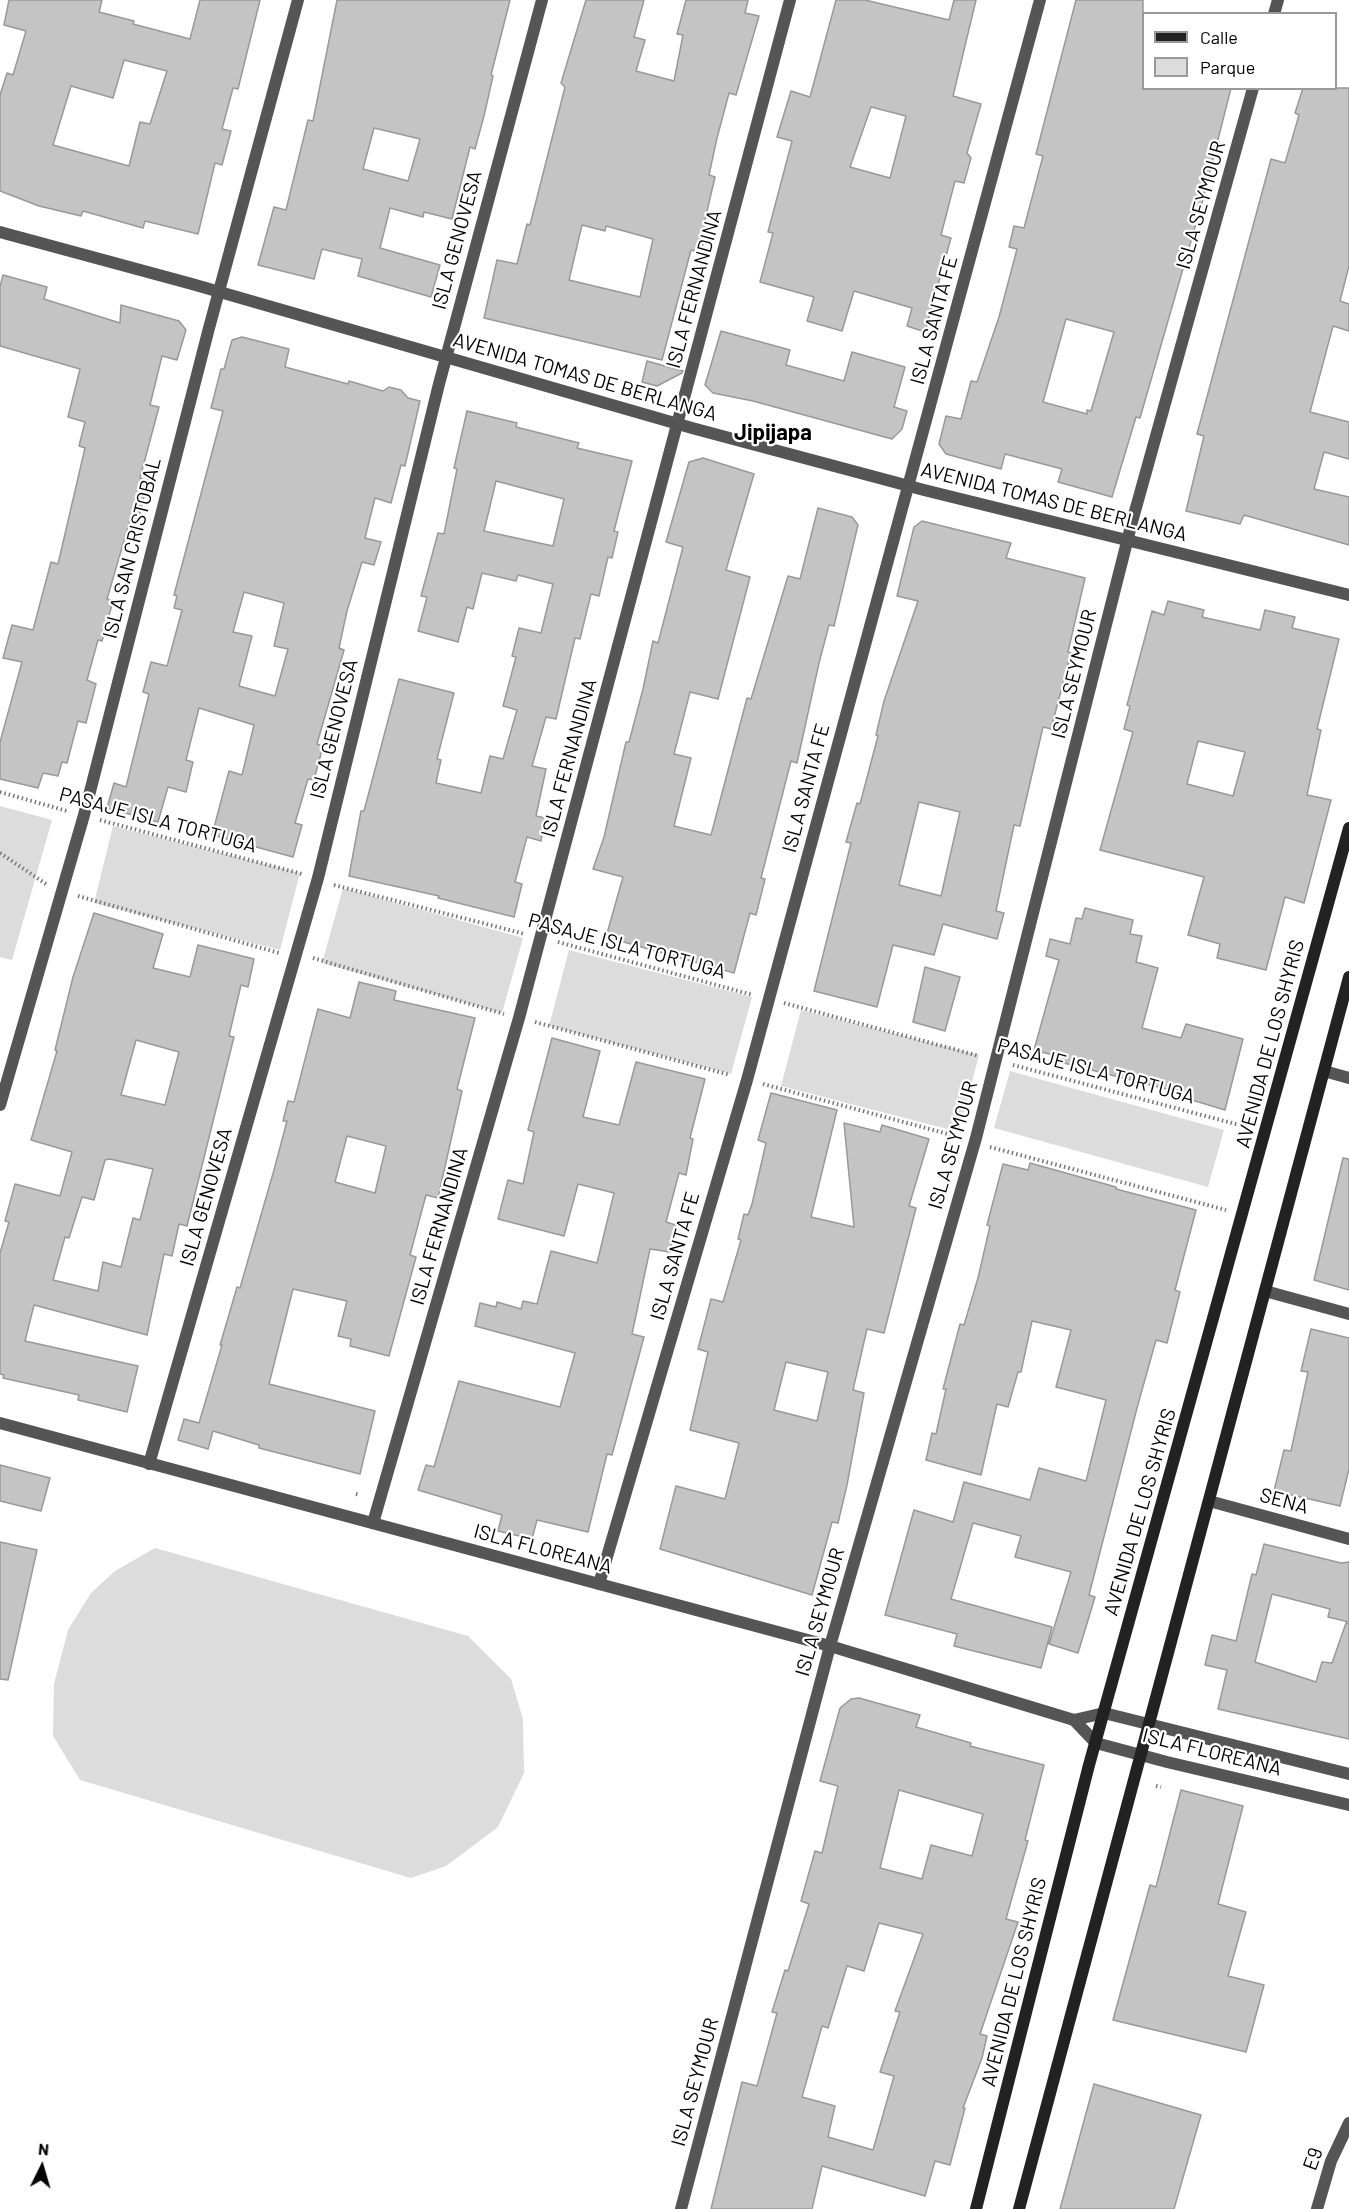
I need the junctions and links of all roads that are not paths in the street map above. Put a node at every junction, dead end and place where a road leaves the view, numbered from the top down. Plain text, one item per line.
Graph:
1 (298, 0) edge
2 (542, 0) edge
3 (790, 0) edge
4 (1040, 0) edge
5 (1252, 90) edge
6 (0, 232) edge
7 (219, 292) junction
8 (446, 358) junction
9 (678, 424) junction
10 (909, 486) junction
11 (1128, 540) junction
12 (1343, 594) edge
13 (1349, 599) edge
14 (1349, 828) edge
15 (1349, 977) edge
16 (1324, 1071) junction
17 (1349, 1078) edge
18 (0, 1104) edge
19 (1265, 1291) junction
20 (1349, 1314) edge
21 (0, 1423) edge
22 (149, 1464) junction
23 (1209, 1501) junction
24 (373, 1523) junction
25 (1349, 1539) edge
26 (599, 1584) junction
27 (830, 1646) junction
28 (1104, 1713) junction
29 (1074, 1720) junction
30 (1149, 1724) junction
31 (1096, 1743) junction
32 (1141, 1756) junction
33 (1349, 1774) edge
34 (1349, 1805) edge
35 (1349, 2123) edge
36 (681, 2209) edge
37 (976, 2209) edge
38 (1019, 2209) edge
39 (1317, 2209) edge

1 - 7 street, ISLA SAN CRISTOBAL
2 - 8 street, ISLA GENOVESA
3 - 9 street, ISLA FERNANDINA
4 - 10 street, ISLA SANTA FE
5 - 11 street, ISLA SEYMOUR
6 - 7 street, AVENIDA TOMAS DE BERLANGA
7 - 8 street, AVENIDA TOMAS DE BERLANGA
7 - 18 street, ISLA SAN CRISTOBAL
8 - 9 street, AVENIDA TOMAS DE BERLANGA
8 - 22 street, ISLA GENOVESA
9 - 10 street, AVENIDA TOMAS DE BERLANGA
9 - 24 street, ISLA FERNANDINA
10 - 11 street, AVENIDA TOMAS DE BERLANGA
10 - 26 street, ISLA SANTA FE
11 - 12 street, AVENIDA TOMAS DE BERLANGA
11 - 27 street, ISLA SEYMOUR
12 - 13 street, AVENIDA TOMAS DE BERLANGA
14 - 28 main road, AVENIDA DE LOS SHYRIS
15 - 16 main road
16 - 17 street
16 - 19 main road
19 - 20 street
19 - 23 main road
21 - 22 street, ISLA FLOREANA
22 - 24 street, ISLA FLOREANA
23 - 25 street, SENA
23 - 30 main road
24 - 26 street, ISLA FLOREANA
26 - 27 street, ISLA FLOREANA
27 - 29 street, ISLA FLOREANA
27 - 36 street, ISLA SEYMOUR
28 - 29 street, ISLA FLOREANA
28 - 30 street, ISLA FLOREANA
28 - 31 main road, AVENIDA DE LOS SHYRIS
29 - 31 street, ISLA FLOREANA
30 - 32 main road
30 - 33 street, ISLA FLOREANA
31 - 32 street, ISLA FLOREANA
31 - 37 main road, AVENIDA DE LOS SHYRIS
32 - 34 street, ISLA FLOREANA
32 - 38 main road
35 - 39 street, E9

